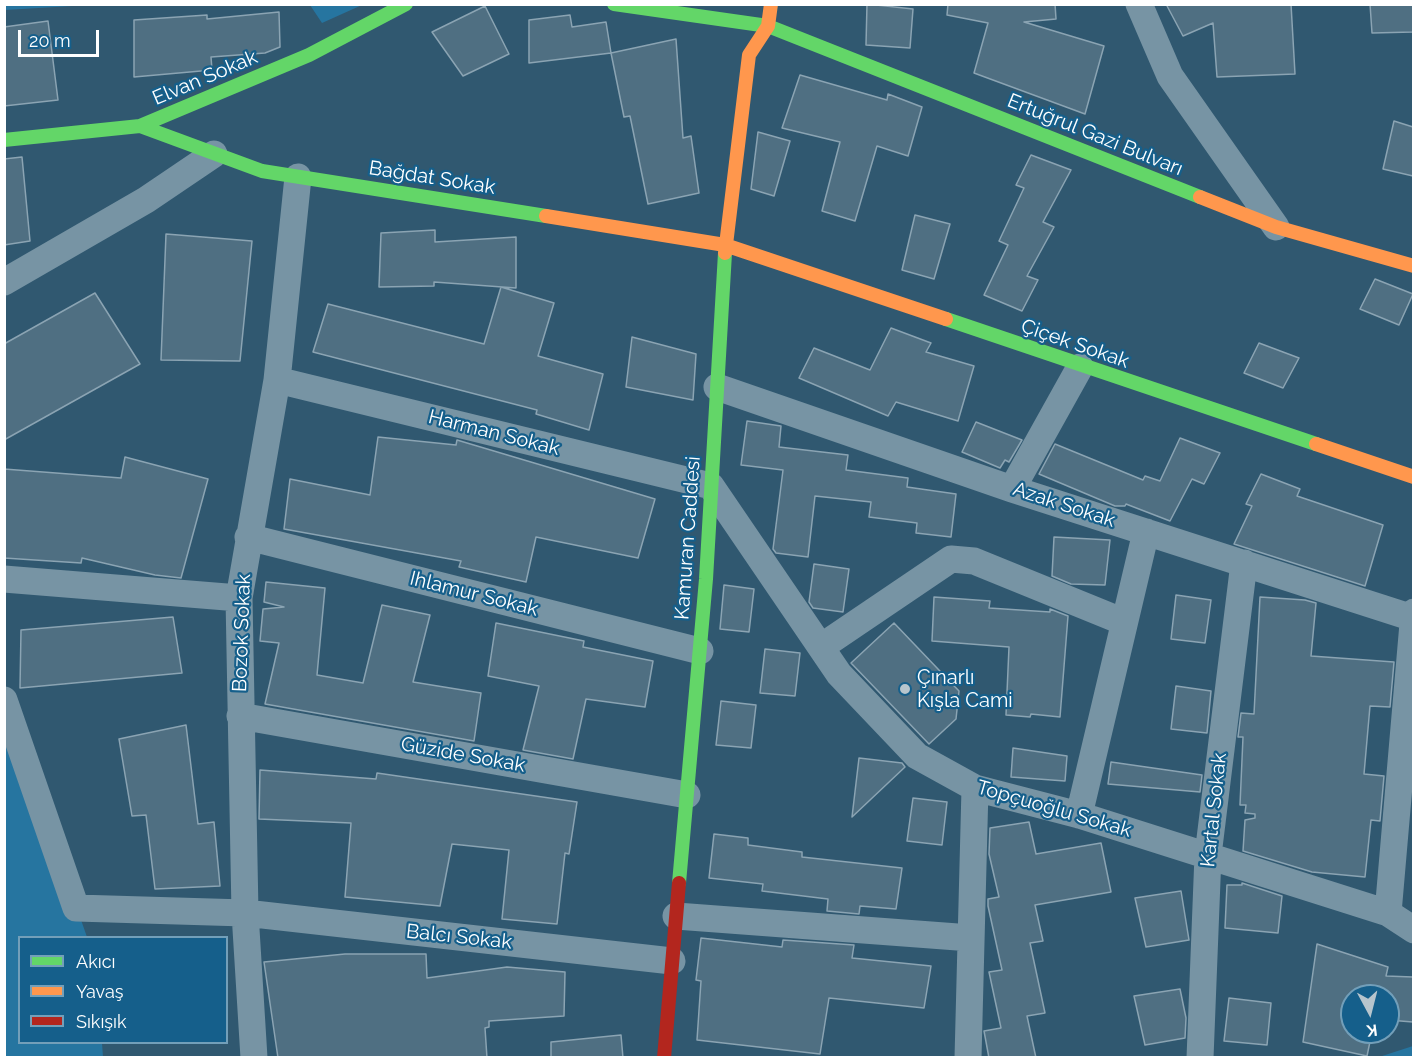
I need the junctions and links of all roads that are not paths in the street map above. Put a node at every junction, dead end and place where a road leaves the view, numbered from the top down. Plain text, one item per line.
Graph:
1 (406, 4) edge
2 (614, 4) edge
3 (771, 4) edge
4 (1139, 4) edge
5 (768, 26) junction
6 (140, 126) junction
7 (4, 140) edge
8 (214, 154) junction
9 (298, 177) junction
10 (1276, 227) junction
11 (724, 245) junction
12 (1413, 266) edge
13 (4, 282) edge
14 (1080, 367) junction
15 (277, 380) junction
16 (717, 387) junction
17 (1413, 477) edge
18 (711, 486) junction
19 (1012, 489) junction
20 (1146, 532) junction
21 (248, 537) junction
22 (1244, 563) junction
23 (4, 579) edge
24 (239, 598) junction
25 (1413, 612) edge
26 (1413, 618) edge
27 (1125, 622) junction
28 (821, 647) junction
29 (700, 651) junction
30 (4, 700) edge
31 (240, 716) junction
32 (1408, 734) edge
33 (975, 788) junction
34 (687, 795) junction
35 (1079, 814) junction
36 (1208, 855) junction
37 (245, 913) junction
38 (1388, 913) junction
39 (676, 916) junction
40 (1413, 930) edge
41 (971, 938) junction
42 (672, 961) junction
43 (254, 1058) edge
44 (664, 1058) edge
45 (968, 1058) edge
46 (1200, 1058) edge

1 - 6 street, Elvan Sokak
2 - 5 street
3 - 5 street
4 - 10 street
5 - 10 street, Ertuğrul Gazi Bulvarı
5 - 11 street, Kamuran Caddesi
6 - 7 street, Elvan Sokak
6 - 8 street, Bağdat Sokak
8 - 9 street, Bağdat Sokak
8 - 13 street
9 - 11 street, Bağdat Sokak
9 - 15 street, Bozok Sokak
10 - 12 street, Ertuğrul Gazi Bulvarı
11 - 14 street, Çiçek Sokak
11 - 16 street, Kamuran Caddesi
14 - 17 street, Çiçek Sokak
14 - 19 street
15 - 18 street, Harman Sokak
15 - 21 street, Bozok Sokak
16 - 18 street, Kamuran Caddesi
16 - 19 street, Azak Sokak
18 - 28 street, Topçuoğlu Sokak
18 - 29 street, Kamuran Caddesi
19 - 20 street, Azak Sokak
20 - 22 street, Azak Sokak
20 - 27 street
21 - 24 street, Bozok Sokak
21 - 29 street, Ihlamur Sokak
22 - 26 street, Azak Sokak
22 - 36 street, Kartal Sokak
23 - 24 street
24 - 31 street, Bozok Sokak
25 - 26 street
26 - 32 street
27 - 28 street
27 - 35 street
28 - 33 street, Topçuoğlu Sokak
29 - 34 street, Kamuran Caddesi
30 - 37 street, Balcı Sokak
31 - 34 street, Güzide Sokak
31 - 37 street, Bozok Sokak
32 - 38 street
33 - 35 street, Topçuoğlu Sokak
33 - 41 street
34 - 39 street, Kamuran Caddesi
35 - 36 street, Topçuoğlu Sokak
36 - 38 street, Topçuoğlu Sokak
36 - 46 street, Kartal Sokak
37 - 42 street, Balcı Sokak
37 - 43 street, Bozok Sokak
38 - 40 street, Topçuoğlu Sokak
39 - 41 street
39 - 42 street, Kamuran Caddesi
41 - 45 street
42 - 44 street, Kamuran Caddesi

